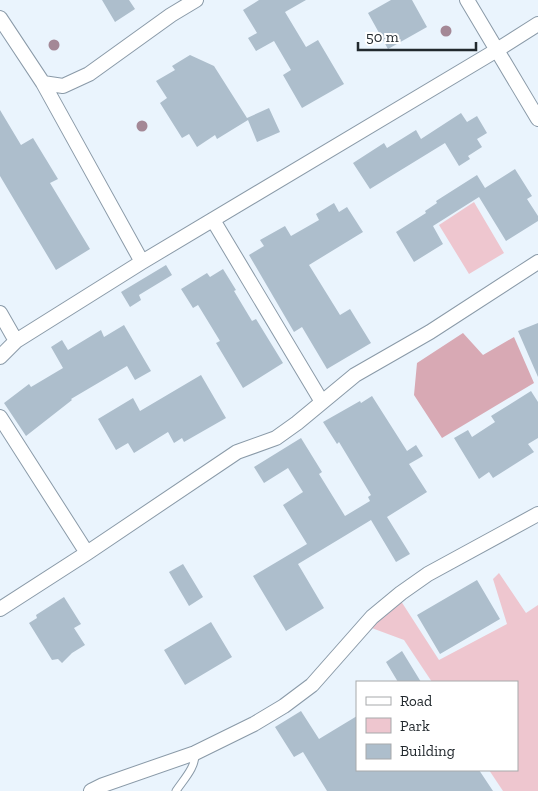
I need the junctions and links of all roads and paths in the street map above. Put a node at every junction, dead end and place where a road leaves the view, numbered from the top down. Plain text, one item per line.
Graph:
1 (196, 0) edge
2 (467, 0) edge
3 (0, 18) edge
4 (538, 24) edge
5 (497, 50) junction
6 (43, 83) junction
7 (538, 119) edge
8 (213, 220) junction
9 (142, 262) junction
10 (538, 262) edge
11 (0, 313) edge
12 (16, 341) junction
13 (0, 357) edge
14 (322, 402) junction
15 (0, 416) edge
16 (538, 514) edge
17 (87, 553) junction
18 (0, 609) edge
19 (195, 752) junction
20 (91, 791) edge
21 (176, 791) edge

1 - 6 street
2 - 5 street
3 - 6 street
4 - 5 street
5 - 7 street
5 - 8 street
6 - 9 street
8 - 9 street
8 - 14 street
9 - 12 street
10 - 14 street
11 - 12 street
12 - 13 street
14 - 17 street
15 - 17 street
16 - 19 street
17 - 18 street
19 - 20 street
19 - 21 lane

